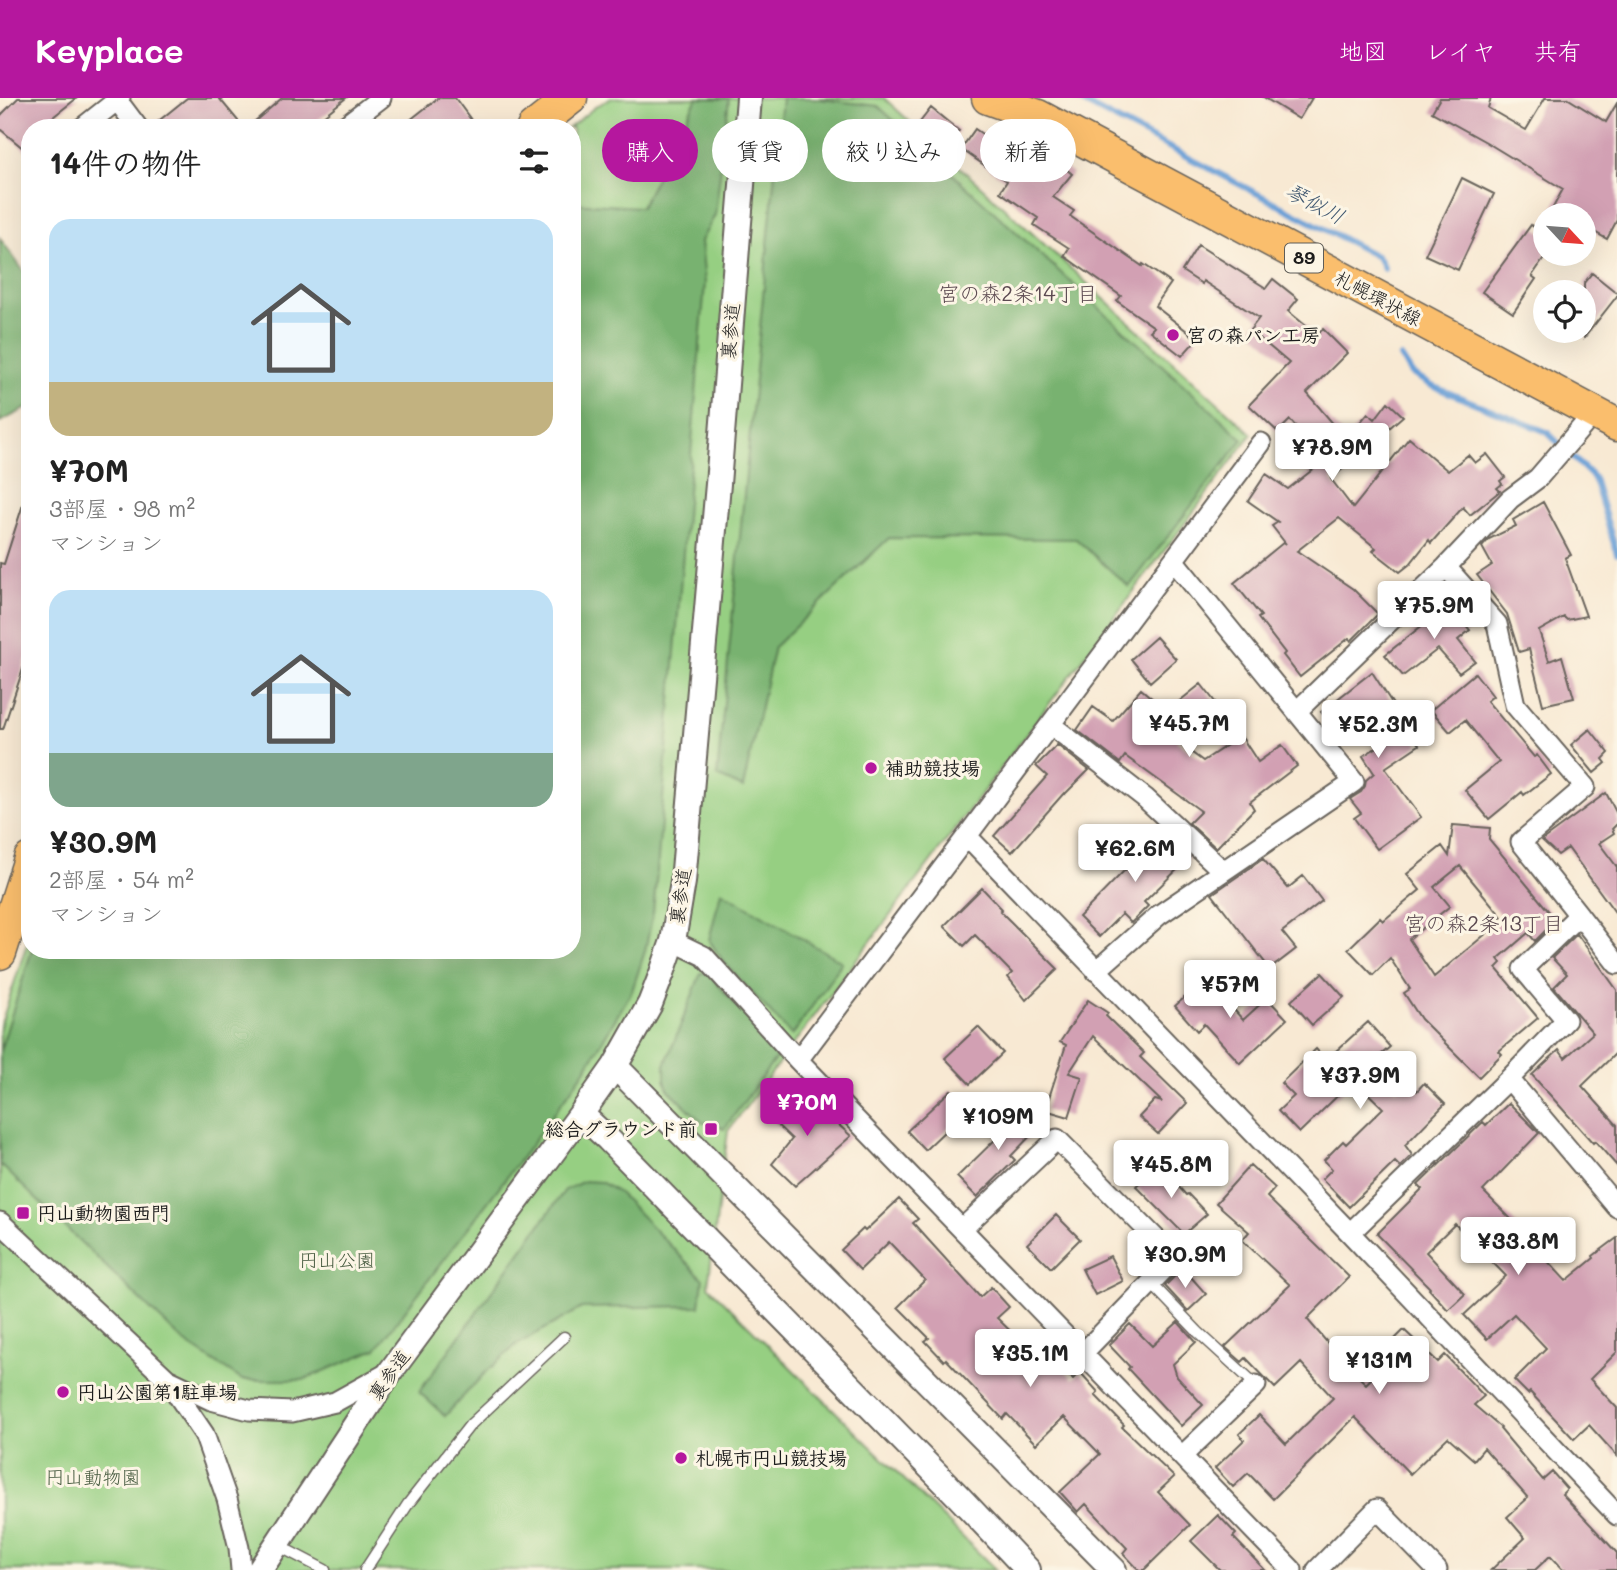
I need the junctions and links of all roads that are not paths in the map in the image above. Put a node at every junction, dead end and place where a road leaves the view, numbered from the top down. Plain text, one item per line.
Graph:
1 (382, 98) edge
2 (571, 98) edge
3 (748, 98) edge
4 (988, 98) edge
5 (119, 99) edge
6 (93, 119) edge
7 (132, 119) edge
8 (354, 119) edge
9 (544, 119) edge
10 (1597, 422) edge
11 (1261, 443) dead end
12 (1174, 561) junction
13 (1446, 567) junction
14 (1297, 711) junction
15 (1059, 731) dead end
16 (967, 836) junction
17 (1223, 871) junction
18 (21, 887) edge
19 (1579, 915) junction
20 (673, 941) junction
21 (0, 953) edge
22 (1617, 964) edge
23 (1096, 971) junction
24 (797, 1060) junction
25 (615, 1066) junction
26 (1509, 1079) junction
27 (581, 1114) junction
28 (1617, 1207) edge
29 (0, 1222) edge
30 (962, 1229) junction
31 (1350, 1233) junction
32 (1151, 1283) junction
33 (564, 1337) dead end
34 (1082, 1354) junction
35 (391, 1371) junction
36 (166, 1378) junction
37 (1256, 1385) joint
38 (1182, 1456) junction
39 (1617, 1515) edge
40 (277, 1544) junction
41 (241, 1570) edge
42 (260, 1570) edge
43 (325, 1570) edge
44 (365, 1570) edge
45 (1028, 1570) edge
46 (1114, 1570) edge
47 (1292, 1570) edge
48 (1317, 1570) edge
49 (1437, 1570) edge

1 - 8 street
2 - 9 main road
3 - 20 street, 裏参道
4 - 10 main road, 札幌環状線 / 89
5 - 6 street
5 - 7 street
10 - 13 street
11 - 12 street
12 - 14 street
12 - 16 street
13 - 14 street
13 - 19 street
14 - 17 street
15 - 17 street
16 - 23 street
16 - 24 street
17 - 23 street
18 - 21 main road
19 - 22 street
19 - 26 street
20 - 24 street
20 - 25 street, 裏参道
23 - 31 street
24 - 30 street
25 - 27 street, 裏参道
25 - 46 street
26 - 28 street
26 - 31 street
27 - 35 street, 裏参道
27 - 45 street
29 - 36 street
30 - 32 street
30 - 34 street
31 - 39 street
32 - 34 street
32 - 37 lane
33 - 44 lane
34 - 38 street
35 - 36 street
35 - 40 street, 裏参道
36 - 41 street
37 - 38 street
38 - 47 street
40 - 42 street, 裏参道
40 - 43 lane
48 - 49 street

